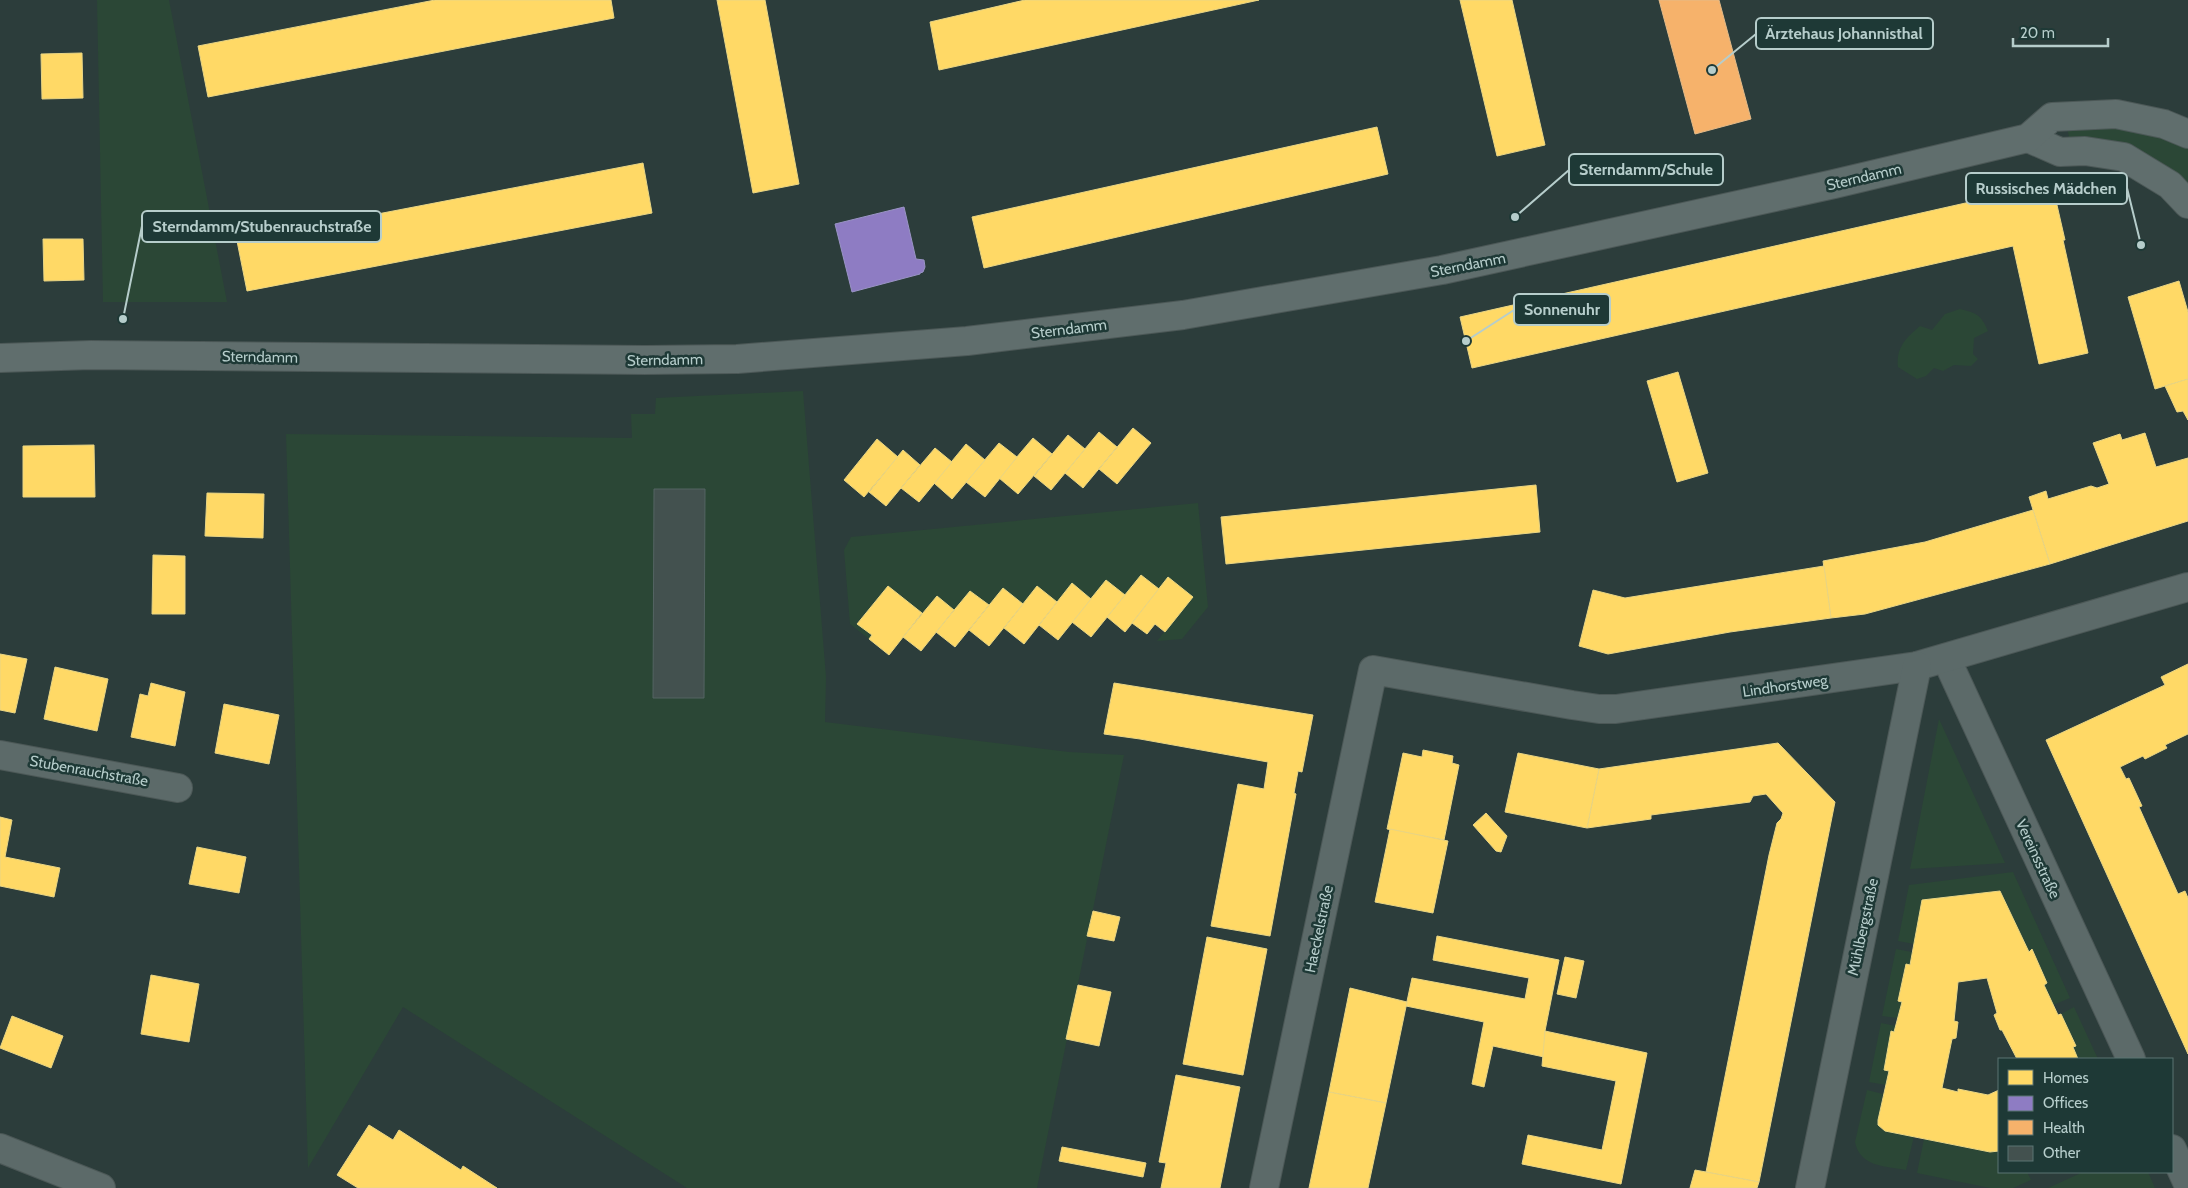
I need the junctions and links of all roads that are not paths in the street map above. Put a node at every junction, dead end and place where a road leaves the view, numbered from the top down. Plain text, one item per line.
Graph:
1 (2188, 134) edge
2 (2028, 138) junction
3 (2188, 204) edge
4 (0, 342) edge
5 (91, 355) junction
6 (0, 358) edge
7 (2188, 587) edge
8 (1946, 658) junction
9 (1917, 666) junction
10 (1373, 670) joint
11 (0, 755) edge
12 (178, 788) dead end
13 (2131, 1058) edge
14 (0, 1148) edge
15 (2173, 1151) edge
16 (2188, 1184) edge
17 (101, 1188) edge
18 (1264, 1188) edge
19 (1810, 1188) edge

1 - 2 street, Sterndamm
2 - 3 street
2 - 5 street, Sterndamm
4 - 5 street, Sterndamm
5 - 6 street, Sterndamm
7 - 8 street, Lindhorstweg
8 - 9 street, Lindhorstweg
8 - 13 street, Vereinsstraße
9 - 10 street, Lindhorstweg
9 - 19 street, Mühlbergstraße
10 - 18 street, Haeckelstraße
11 - 12 street, Stubenrauchstraße
14 - 17 street
15 - 16 street

